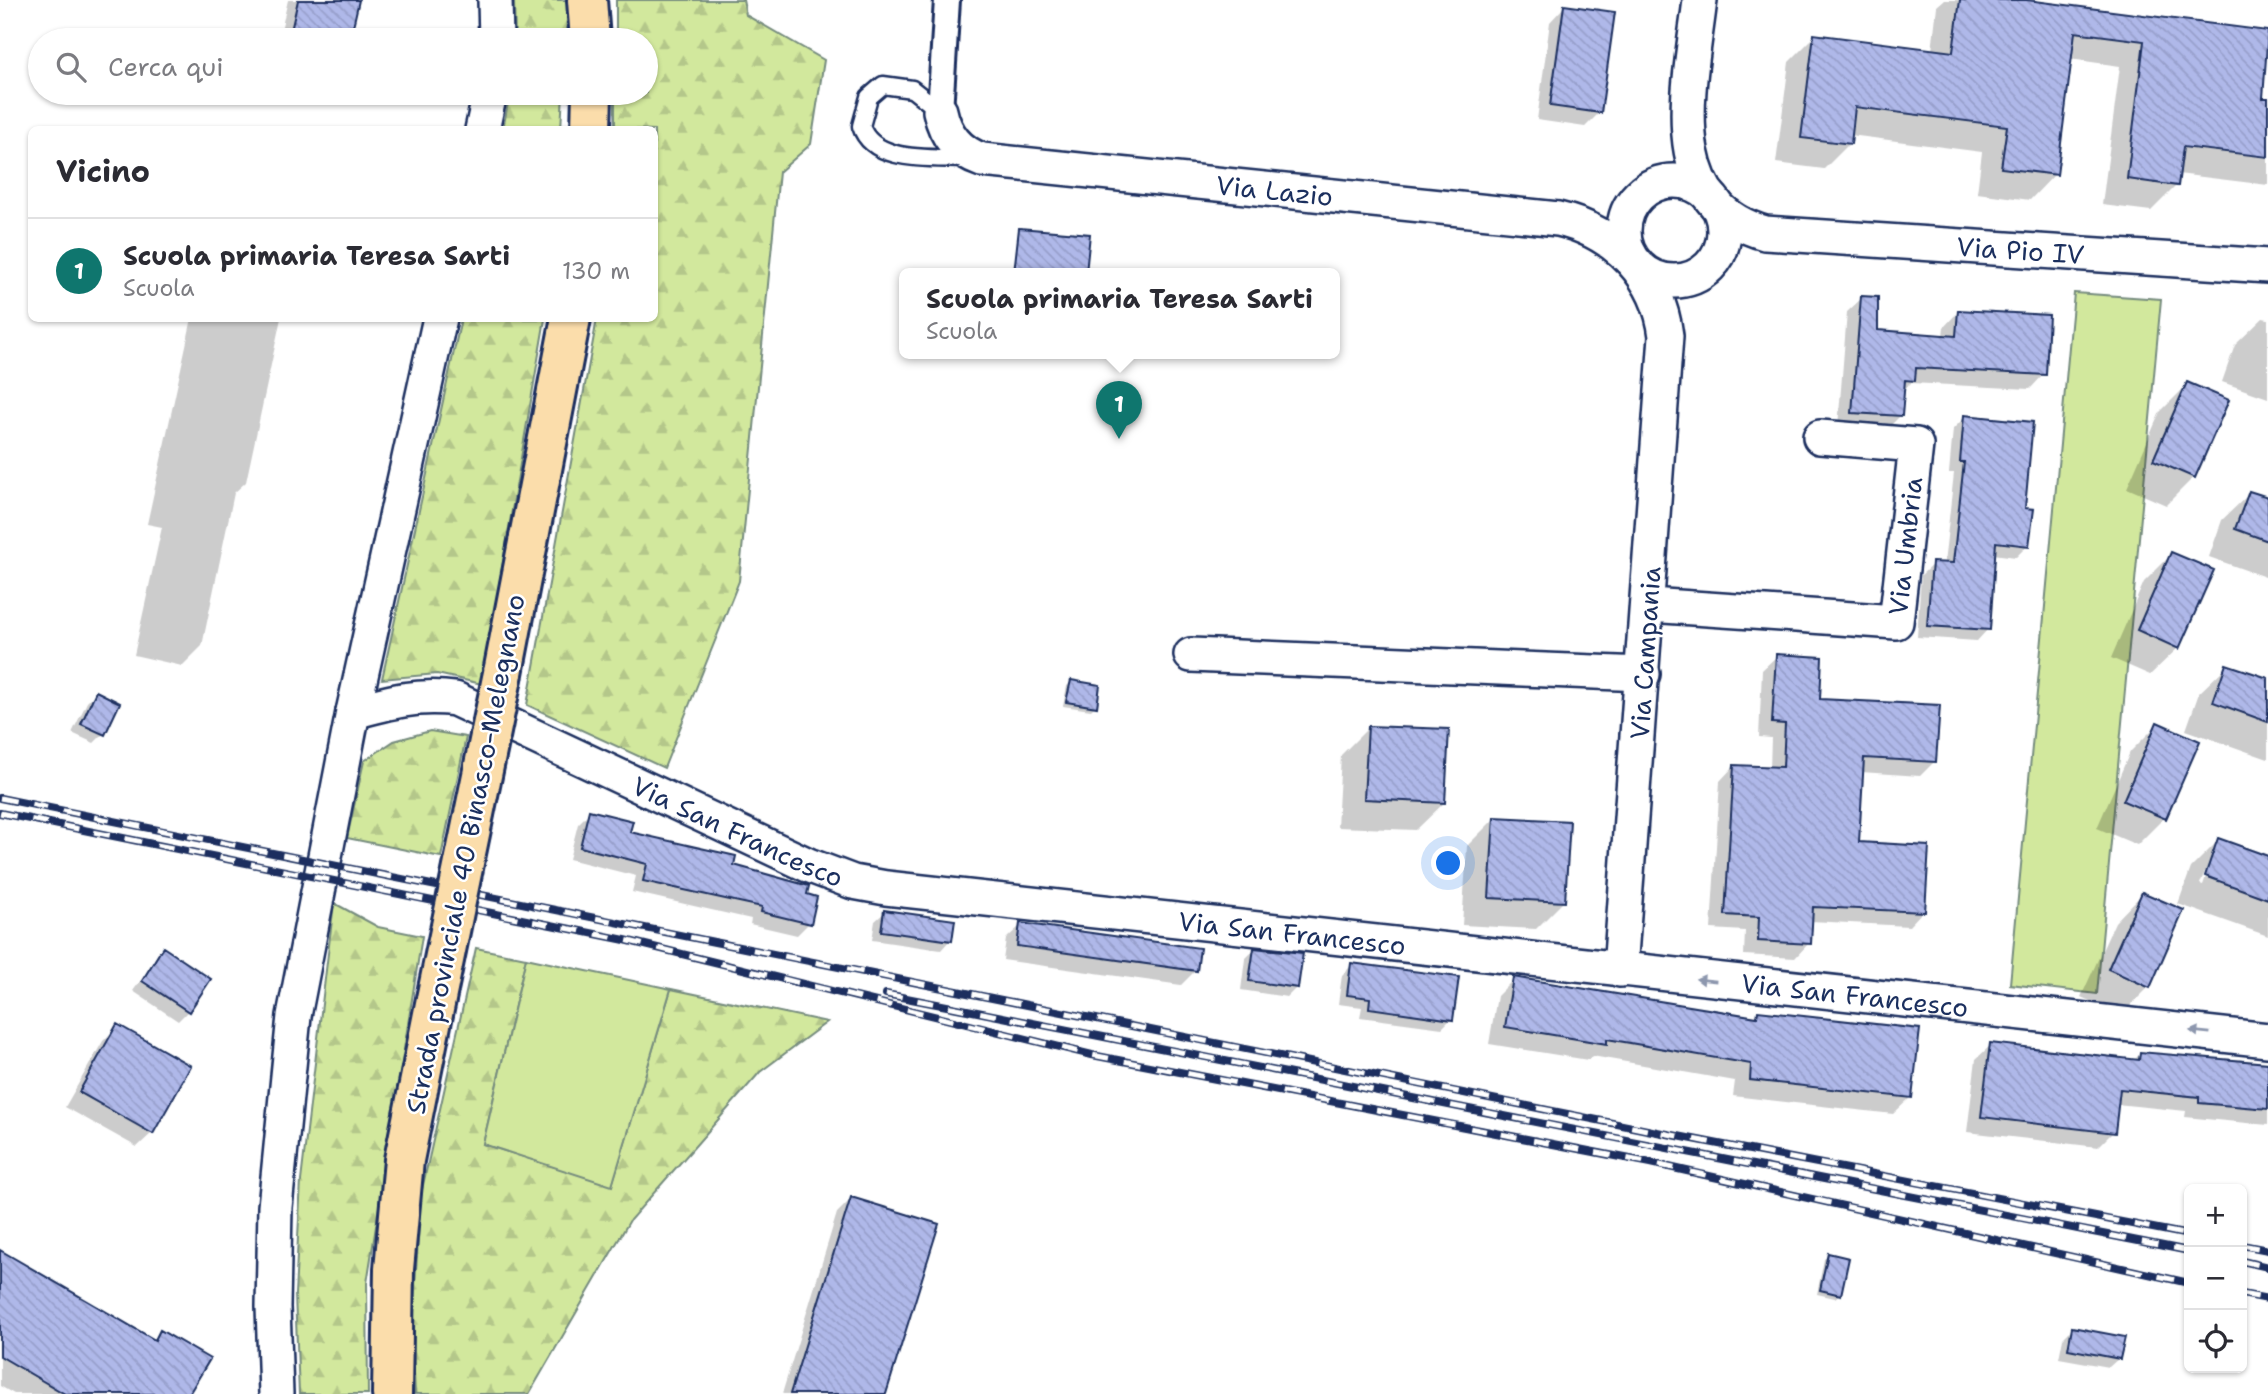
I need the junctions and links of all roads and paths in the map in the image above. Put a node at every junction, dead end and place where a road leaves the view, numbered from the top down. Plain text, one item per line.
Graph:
1 (495, 0) edge
2 (587, 0) edge
3 (947, 0) edge
4 (1700, 0) edge
5 (496, 28) edge
6 (589, 28) edge
7 (487, 105) edge
8 (592, 105) edge
9 (940, 111) junction
10 (1686, 120) junction
11 (483, 126) edge
12 (591, 126) edge
13 (992, 161) junction
14 (1640, 194) junction
15 (1711, 196) junction
16 (1558, 219) junction
17 (1773, 234) junction
18 (1638, 266) junction
19 (2268, 266) edge
20 (1708, 268) junction
21 (439, 322) edge
22 (570, 322) edge
23 (1666, 336) junction
24 (1820, 437) dead end
25 (1649, 605) junction
26 (1191, 655) dead end
27 (1643, 674) junction
28 (354, 712) junction
29 (1620, 970) junction
30 (2268, 1040) edge
31 (276, 1394) edge
32 (392, 1394) edge

1 - 5 street
2 - 6 main road
3 - 9 street
4 - 10 street
7 - 11 street
8 - 12 main road
9 - 13 street, Via Lazio
9 - 13 lane, Via Lazio
10 - 14 street
10 - 15 street
13 - 16 street, Via Lazio
14 - 15 street
14 - 16 street, Via Lazio
14 - 18 street
15 - 17 street, Via Pio IV
15 - 20 street
16 - 18 street, Via Lazio
17 - 19 street, Via Pio IV
17 - 20 street, Via Pio IV
18 - 20 street
18 - 23 street, Via Campania
20 - 23 street, Via Campania
21 - 28 street
22 - 32 main road, Strada provinciale 40 Binasco-Melegnano, bridge
23 - 25 street, Via Campania
24 - 25 street, Via Umbria
25 - 27 street, Via Campania
26 - 27 street
27 - 29 street, Via Campania
28 - 29 street, Via San Francesco
28 - 31 street
30 -> 29 street, Via San Francesco

